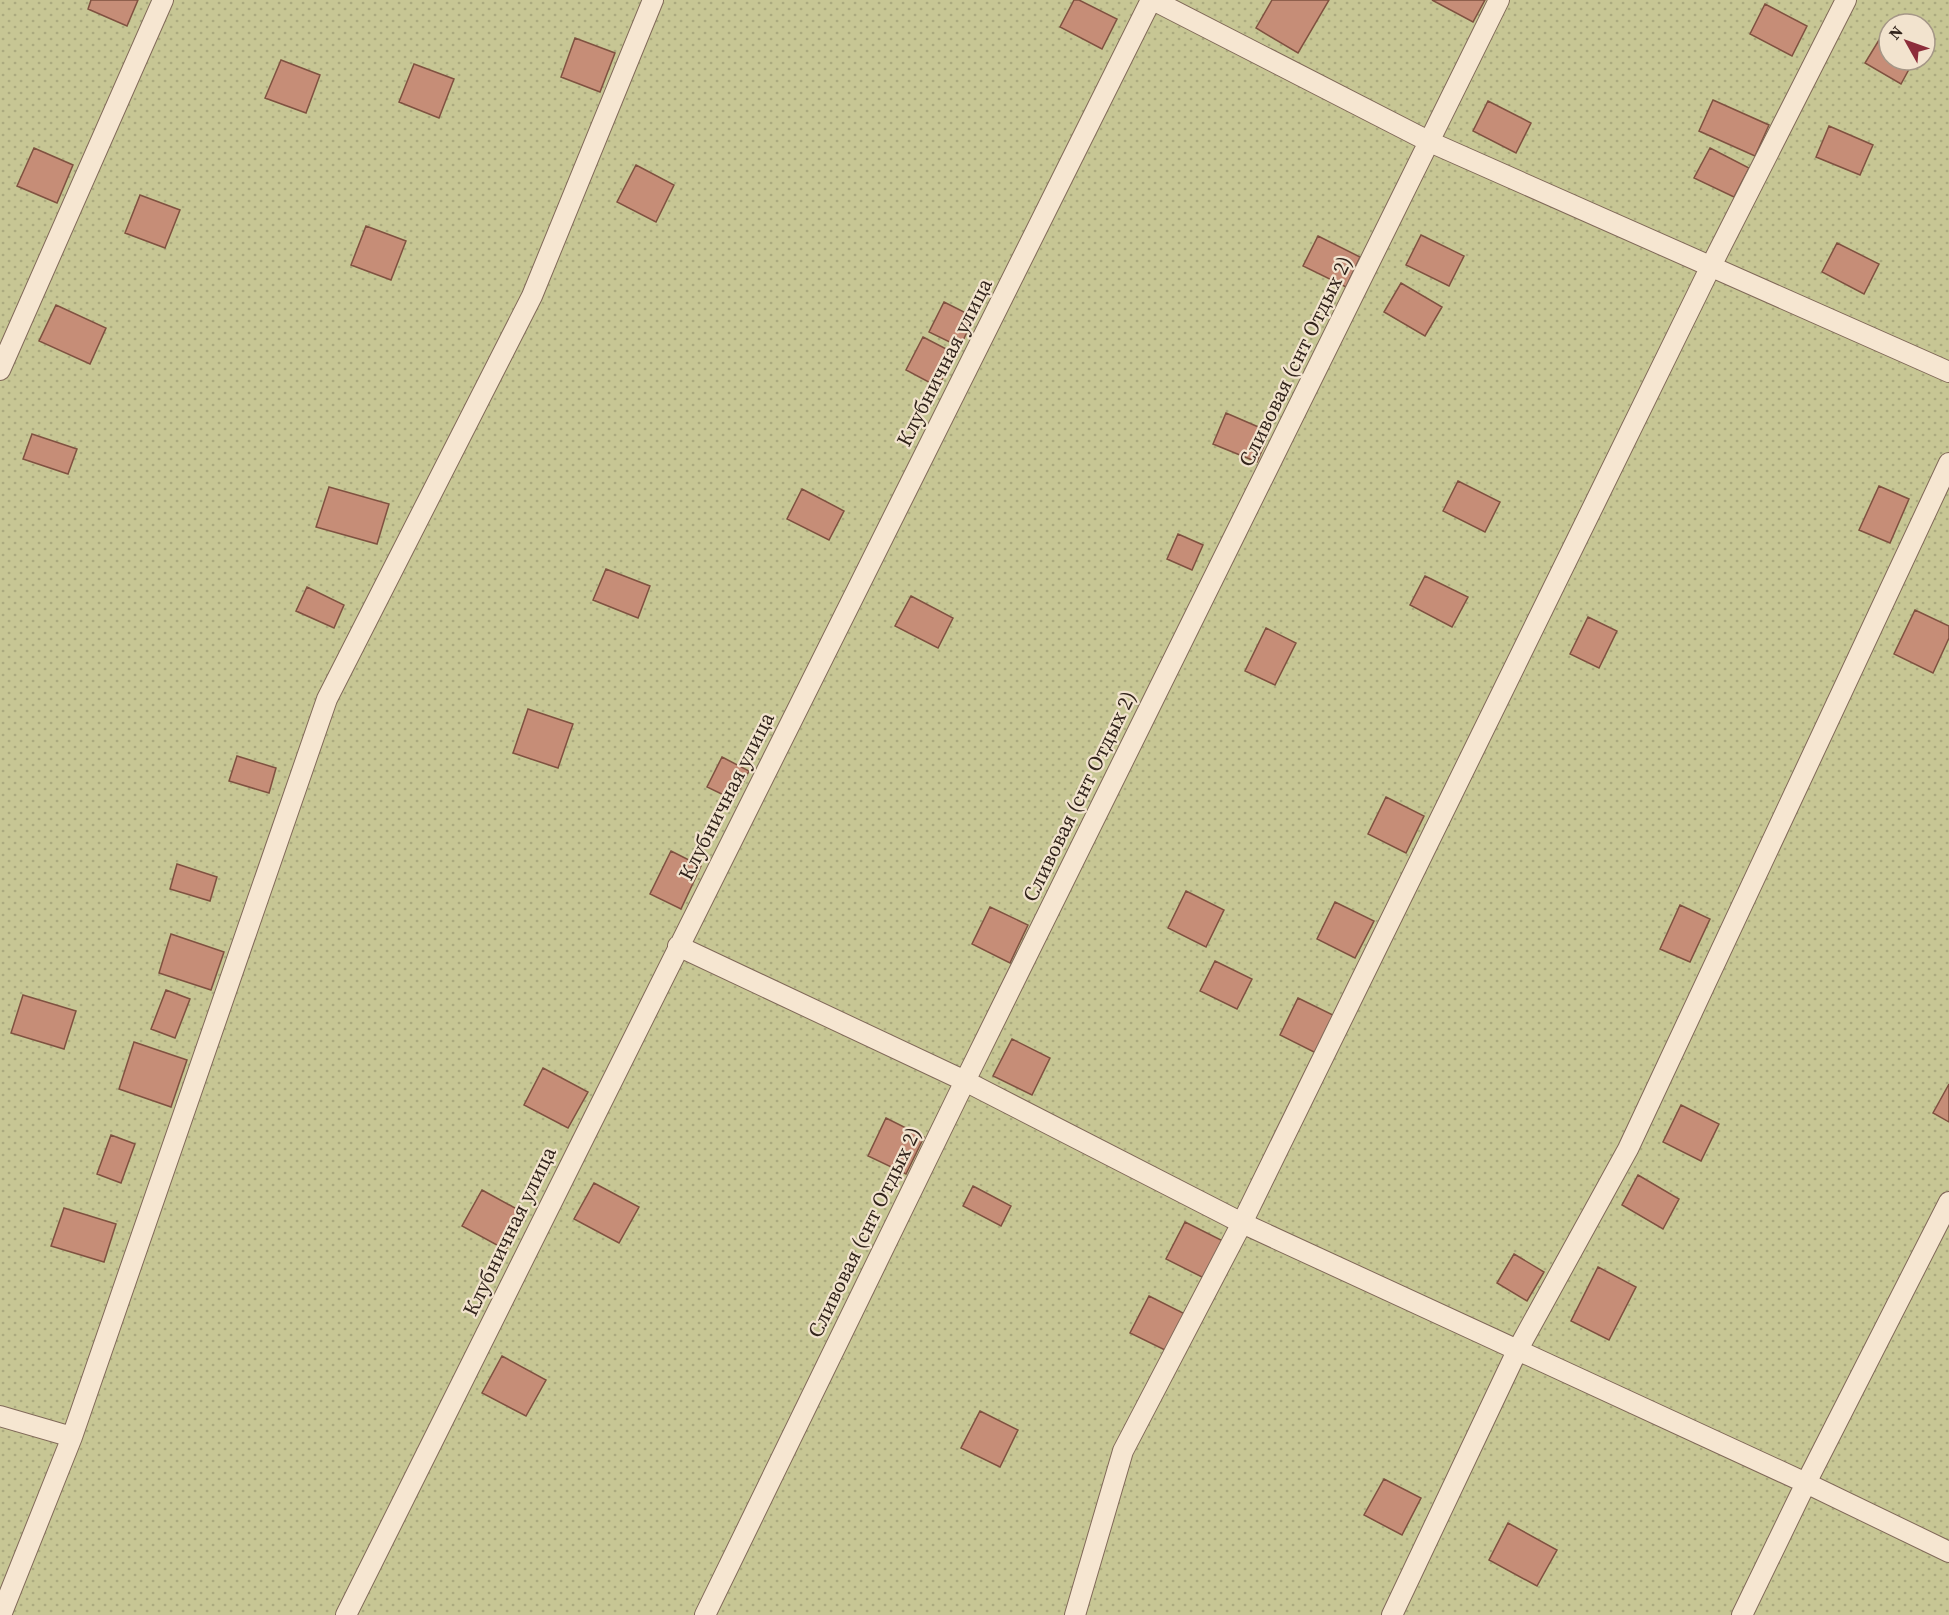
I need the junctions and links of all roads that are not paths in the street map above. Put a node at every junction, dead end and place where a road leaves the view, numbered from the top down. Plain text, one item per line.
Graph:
1 (163, 0) edge
2 (652, 0) edge
3 (1152, 0) edge
4 (1499, 0) edge
5 (1846, 0) edge
6 (1430, 142) junction
7 (1711, 266) junction
8 (0, 370) edge
9 (1949, 372) edge
10 (1949, 463) edge
11 (678, 946) junction
12 (965, 1081) junction
13 (1949, 1203) edge
14 (1242, 1223) junction
15 (1517, 1351) junction
16 (0, 1416) edge
17 (72, 1437) junction
18 (1806, 1483) junction
19 (1949, 1552) edge
20 (1, 1615) edge
21 (346, 1615) edge
22 (705, 1615) edge
23 (1075, 1615) edge
24 (1392, 1615) edge
25 (1742, 1615) edge

1 - 8 lane
2 - 17 lane
3 - 6 lane
3 - 11 lane, Клубничная улица
4 - 6 lane, Сливовая (снт Отдых 2)
5 - 7 lane
6 - 7 lane
6 - 12 lane, Сливовая (снт Отдых 2)
7 - 9 lane
7 - 14 lane
10 - 15 lane
11 - 12 lane
11 - 21 lane, Клубничная улица
12 - 14 lane
12 - 22 lane, Сливовая (снт Отдых 2)
13 - 18 lane
14 - 15 lane
14 - 23 lane
15 - 18 lane
15 - 24 lane
16 - 17 lane
17 - 20 lane
18 - 19 lane
18 - 25 lane

